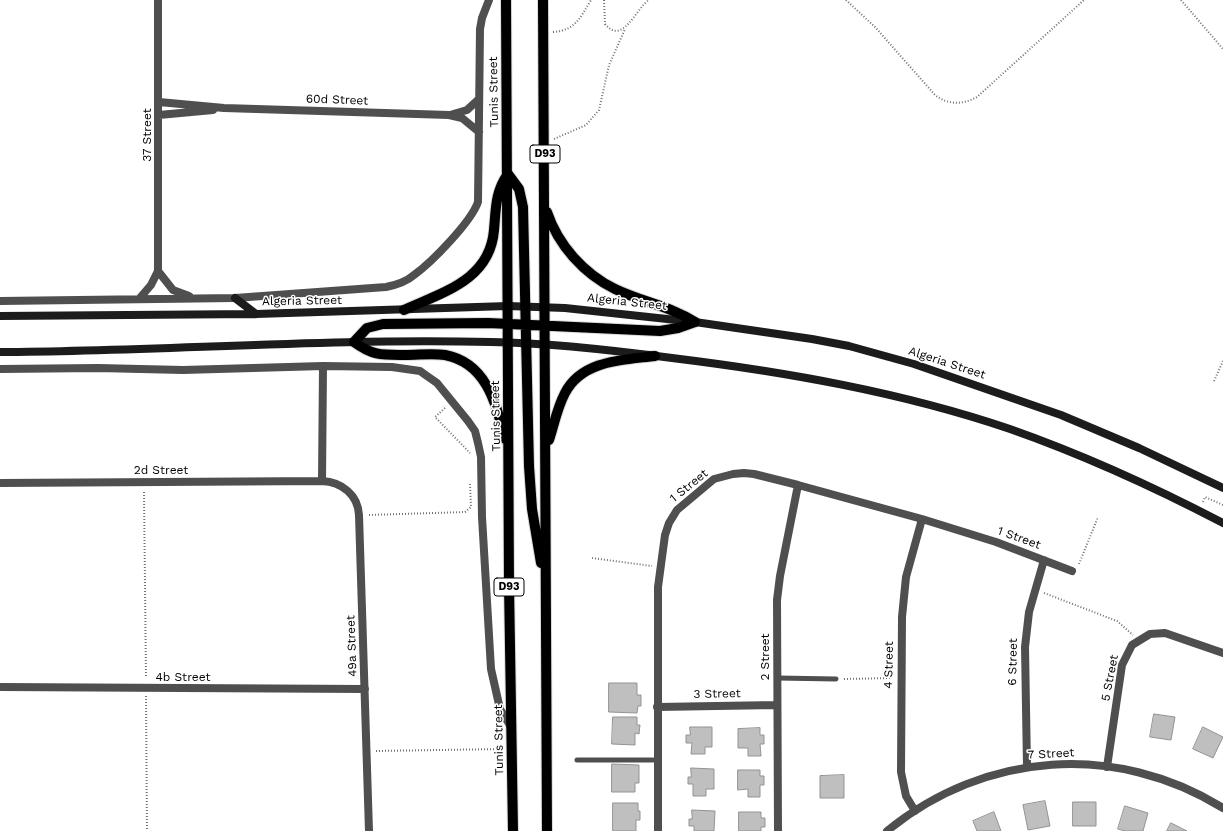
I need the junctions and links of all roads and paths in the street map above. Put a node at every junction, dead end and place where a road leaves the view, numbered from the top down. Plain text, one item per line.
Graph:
1 (158, 0) edge
2 (489, 0) edge
3 (506, 0) edge
4 (543, 0) edge
5 (591, 0) edge
6 (604, 0) edge
7 (649, 0) edge
8 (846, 0) edge
9 (1084, 0) edge
10 (1180, 0) edge
11 (625, 28) junction
12 (544, 33) junction
13 (1223, 48) edge
14 (479, 99) junction
15 (159, 102) junction
16 (224, 108) junction
17 (159, 115) junction
18 (449, 115) junction
19 (479, 132) junction
20 (545, 142) junction
21 (508, 174) junction
22 (545, 205) junction
23 (158, 271) junction
24 (193, 298) junction
25 (235, 298) junction
26 (139, 299) junction
27 (0, 301) edge
28 (508, 306) junction
29 (525, 307) junction
30 (545, 308) junction
31 (404, 310) junction
32 (256, 314) junction
33 (0, 316) edge
34 (695, 322) junction
35 (508, 324) junction
36 (525, 325) junction
37 (545, 326) junction
38 (354, 342) junction
39 (508, 343) junction
40 (525, 343) junction
41 (545, 344) junction
42 (0, 352) edge
43 (655, 356) junction
44 (1223, 361) edge
45 (323, 366) junction
46 (0, 369) edge
47 (1214, 381) dead end
48 (452, 402) junction
49 (546, 450) junction
50 (509, 455) junction
51 (470, 461) dead end
52 (470, 476) dead end
53 (322, 481) junction
54 (144, 482) junction
55 (0, 483) edge
56 (798, 485) junction
57 (1223, 488) edge
58 (1223, 505) edge
59 (1198, 510) junction
60 (360, 515) junction
61 (1098, 517) dead end
62 (922, 519) junction
63 (1223, 523) edge
64 (592, 558) dead end
65 (1044, 560) junction
66 (660, 567) junction
67 (1072, 571) joint
68 (546, 580) junction
69 (1036, 590) junction
70 (1137, 641) junction
71 (1223, 653) edge
72 (777, 678) junction
73 (901, 678) junction
74 (836, 679) dead end
75 (843, 679) dead end
76 (0, 687) edge
77 (146, 688) junction
78 (365, 689) junction
79 (777, 705) junction
80 (657, 707) junction
81 (512, 728) junction
82 (512, 749) junction
83 (367, 751) junction
84 (577, 760) dead end
85 (658, 760) junction
86 (1027, 767) junction
87 (1107, 767) junction
88 (1223, 808) edge
89 (914, 811) junction
90 (146, 831) edge
91 (369, 831) edge
92 (513, 831) edge
93 (547, 831) edge
94 (658, 831) edge
95 (778, 831) edge
96 (887, 831) edge

1 - 15 street, 37 Street
2 - 14 street
3 - 21 main road, Tunis Street / D93
4 - 12 main road, D93
5 - 12 path
6 - 11 path
7 - 11 path
8 - 9 path
10 - 13 path
11 - 20 path
12 - 20 main road, D93
14 - 18 street, 60d Street
14 - 19 street
15 - 16 street, 60d Street
15 - 17 street, 37 Street
16 - 17 street, 60d Street
16 - 18 street, 60d Street
17 - 23 street, 37 Street
18 - 19 street, 60d Street
19 - 25 street
20 - 22 main road, D93
21 - 28 main road, Tunis Street / D93
21 - 29 main road
21 - 31 main road
22 - 30 main road, D93
22 - 34 main road
23 - 24 street
23 - 26 street, 37 Street
24 - 25 street
24 - 26 street
25 - 32 main road
26 - 27 street
28 - 29 main road, Algeria Street
28 - 31 main road, Algeria Street
28 - 35 main road, Tunis Street / D93
29 - 30 main road, Algeria Street
29 - 36 main road
30 - 34 main road, Algeria Street
30 - 37 main road, D93
31 - 32 main road, Algeria Street
32 - 33 main road, Algeria Street
34 - 37 main road
34 - 57 main road, Algeria Street
35 - 36 main road
35 - 38 main road
35 - 39 main road, Tunis Street / D93
36 - 37 main road
36 - 40 main road
37 - 41 main road, D93
38 - 39 main road
38 - 42 main road
38 - 50 main road
39 - 40 main road
39 - 50 main road, Tunis Street / D93
40 - 41 main road
40 - 68 main road
41 - 43 main road
41 - 49 main road, D93
43 - 49 main road
43 - 59 main road
44 - 47 path
45 - 46 street
45 - 48 street
45 - 53 street
48 - 51 path
48 - 81 street
49 - 68 main road, D93
50 - 81 main road, Tunis Street / D93
52 - 60 path
53 - 54 street, 2d Street
53 - 60 street, 49a Street
54 - 55 street, 2d Street
54 - 77 path
56 - 62 street, 1 Street
56 - 66 street, 1 Street
56 - 72 street, 2 Street
58 - 59 path
59 - 63 main road
60 - 78 street, 49a Street
61 - 67 path
62 - 65 street, 1 Street
62 - 73 street, 4 Street
64 - 66 path
65 - 67 street, 1 Street
65 - 69 street, 6 Street
66 - 80 street, 1 Street
68 - 93 main road, D93
69 - 70 path
69 - 86 street, 6 Street
70 - 71 street
70 - 87 street, 5 Street
72 - 74 lane
72 - 79 street, 2 Street
73 - 75 path
73 - 89 street, 4 Street
76 - 77 street, 4b Street
77 - 78 street, 4b Street
77 - 90 path
78 - 83 street, 49a Street
79 - 80 street, 3 Street
79 - 95 street, 2 Street
80 - 85 street, 1 Street
81 - 82 main road, Tunis Street / D93
82 - 83 path
82 - 92 main road, Tunis Street / D93
83 - 91 street, 49a Street
84 - 85 lane
85 - 94 street, 1 Street
86 - 87 street, 7 Street
86 - 89 street, 7 Street
87 - 88 street, 7 Street
89 - 96 street, 7 Street

